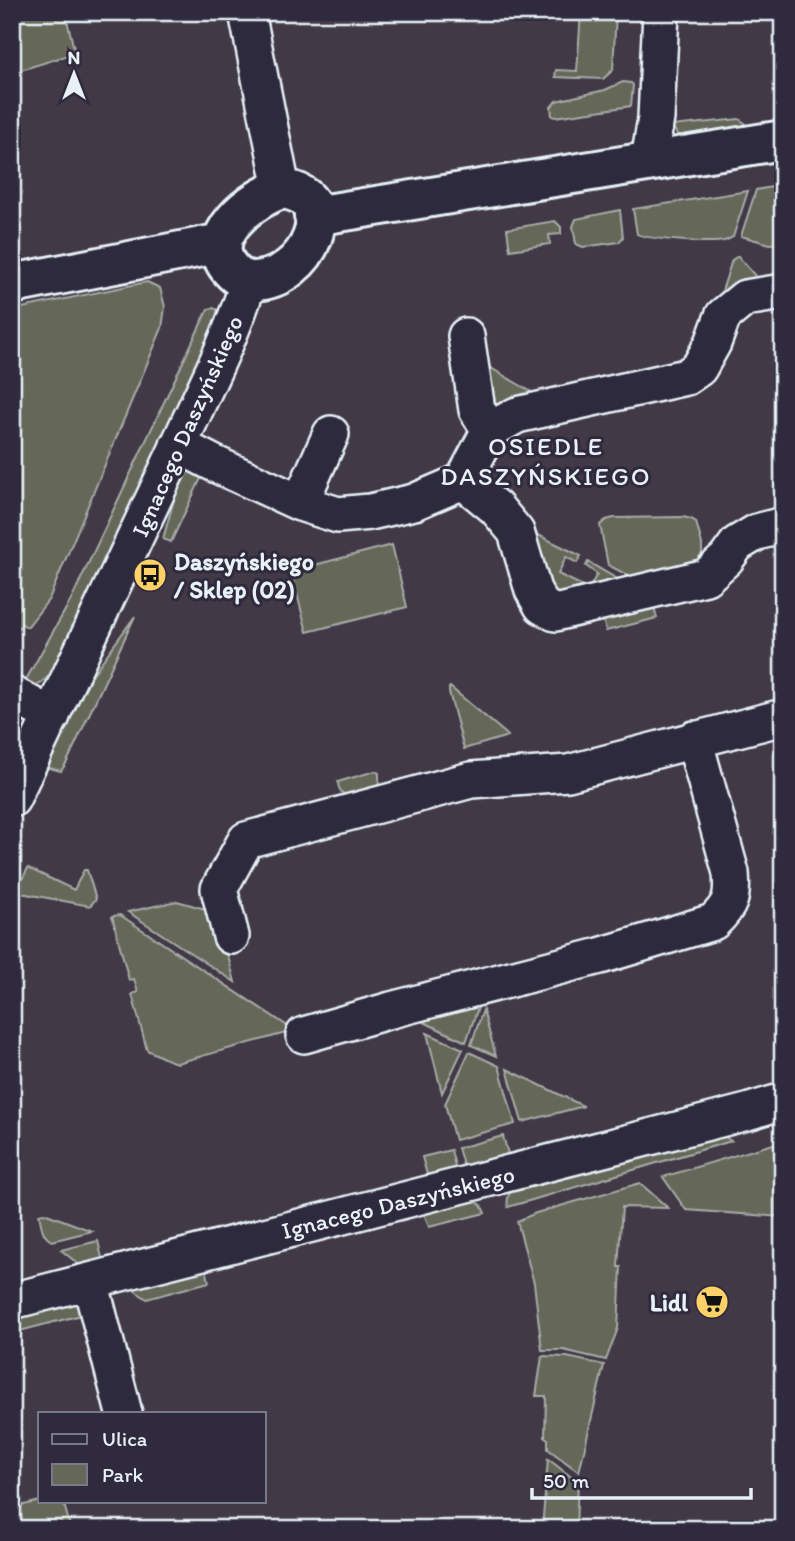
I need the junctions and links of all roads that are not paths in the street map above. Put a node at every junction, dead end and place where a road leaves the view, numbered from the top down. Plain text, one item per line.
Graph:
1 (247, 12) edge
2 (661, 12) edge
3 (783, 140) edge
4 (649, 161) junction
5 (282, 189) junction
6 (314, 216) junction
7 (222, 243) junction
8 (249, 280) junction
9 (12, 284) edge
10 (783, 292) edge
11 (466, 336) dead end
12 (490, 430) junction
13 (331, 434) dead end
14 (178, 445) junction
15 (463, 481) junction
16 (300, 503) junction
17 (783, 525) edge
18 (12, 694) edge
19 (52, 716) junction
20 (783, 716) edge
21 (694, 740) junction
22 (12, 799) edge
23 (231, 936) dead end
24 (304, 1035) dead end
25 (783, 1101) edge
26 (90, 1281) junction
27 (12, 1301) edge
28 (124, 1412) edge

1 - 5 street
2 - 4 street
3 - 4 street
4 - 6 street
5 - 6 street
5 - 7 street
6 - 8 street
7 - 8 street
7 - 9 street
8 - 14 street, Ignacego Daszyńskiego
10 - 12 street
11 - 12 street
12 - 15 street
13 - 16 street
14 - 16 street
14 - 19 street, Ignacego Daszyńskiego
15 - 16 street
15 - 17 street
18 - 19 street
19 - 22 street, Ignacego Daszyńskiego
20 - 21 street
21 - 23 street
21 - 24 street
25 - 26 street, Ignacego Daszyńskiego
26 - 27 street, Ignacego Daszyńskiego
26 - 28 street

